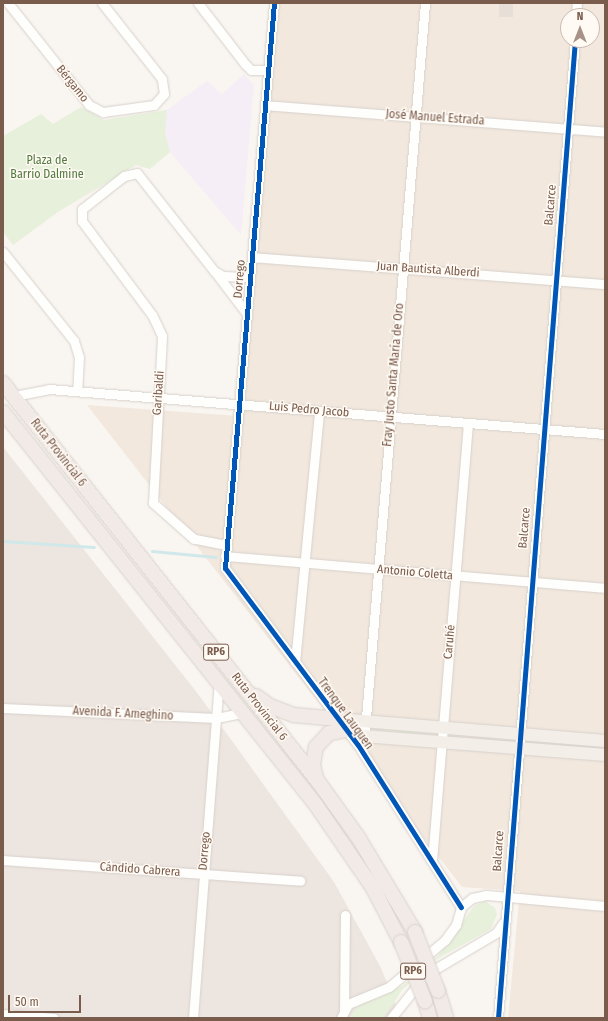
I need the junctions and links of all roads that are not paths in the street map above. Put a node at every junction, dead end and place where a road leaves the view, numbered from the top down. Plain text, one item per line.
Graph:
1 (8, 3) edge
2 (102, 3) edge
3 (198, 3) edge
4 (274, 3) edge
5 (424, 3) edge
6 (573, 48) edge
7 (268, 70) junction
8 (265, 105) junction
9 (415, 117) junction
10 (567, 129) junction
11 (605, 132) edge
12 (3, 252) edge
13 (252, 257) junction
14 (403, 268) junction
15 (214, 270) junction
16 (250, 277) junction
17 (555, 280) junction
18 (605, 284) edge
19 (247, 314) junction
20 (3, 383) edge
21 (77, 391) junction
22 (14, 396) junction
23 (158, 398) junction
24 (239, 404) junction
25 (319, 411) junction
26 (3, 412) edge
27 (391, 417) junction
28 (468, 423) junction
29 (543, 429) junction
30 (605, 434) edge
31 (226, 545) junction
32 (225, 556) junction
33 (304, 564) junction
34 (378, 570) junction
35 (455, 576) junction
36 (531, 582) junction
37 (605, 588) edge
38 (295, 662) junction
39 (219, 683) junction
40 (243, 687) junction
41 (3, 708) edge
42 (242, 713) junction
43 (216, 718) junction
44 (366, 722) junction
45 (342, 724) junction
46 (443, 728) junction
47 (518, 734) junction
48 (360, 740) junction
49 (605, 741) edge
50 (442, 742) junction
51 (517, 748) junction
52 (605, 755) edge
53 (317, 780) junction
54 (3, 860) edge
55 (432, 861) junction
56 (203, 875) junction
57 (300, 881) dead end
58 (505, 898) junction
59 (605, 906) edge
60 (461, 907) junction
61 (345, 915) dead end
62 (503, 922) junction
63 (3, 1014) edge
64 (343, 1014) edge
65 (54, 1018) edge
66 (193, 1018) edge
67 (391, 1018) edge
68 (430, 1018) edge
69 (446, 1018) edge
70 (498, 1018) edge

1 - 2 street, Bérgamo
3 - 7 street
4 - 7 street, Dorrego
5 - 9 street, Fray Justo Santa María de Oro
6 - 10 street, Balcarce
7 - 8 street, Dorrego
8 - 9 street, José Manuel Estrada
8 - 13 street, Dorrego
9 - 10 street, José Manuel Estrada
9 - 14 street, Fray Justo Santa María de Oro
10 - 11 street, José Manuel Estrada
10 - 17 street, Balcarce
12 - 21 street
13 - 14 street, Juan Bautista Alberdi
13 - 16 street, Dorrego
14 - 17 street, Juan Bautista Alberdi
14 - 27 street, Fray Justo Santa María de Oro
15 - 16 street
15 - 19 street
15 - 23 street, Garibaldi
16 - 19 street, Dorrego
17 - 18 street, Juan Bautista Alberdi
17 - 29 street, Balcarce
19 - 24 street, Dorrego
20 - 22 highway, Ruta Provincial 6 / RP6
21 - 22 street, Luis Pedro Jacob
21 - 23 street, Luis Pedro Jacob
22 - 40 highway, Ruta Provincial 6 / RP6
23 - 24 street, Luis Pedro Jacob
23 - 31 street, Garibaldi
24 - 25 street, Luis Pedro Jacob
24 - 31 street, Dorrego
25 - 27 street, Luis Pedro Jacob
25 - 33 street
26 - 39 highway, Ruta Provincial 6 / RP6
27 - 28 street, Luis Pedro Jacob
27 - 34 street, Fray Justo Santa María de Oro
28 - 29 street, Luis Pedro Jacob
28 - 35 street, Caruhé
29 - 30 street, Luis Pedro Jacob
29 - 36 street, Balcarce
31 - 32 street, Dorrego
32 - 33 street, Antonio Coletta
32 - 38 street, Trenque Lauquen
33 - 34 street, Antonio Coletta
33 - 38 street
34 - 35 street, Antonio Coletta
34 - 44 street, Fray Justo Santa María de Oro
35 - 36 street, Antonio Coletta
35 - 46 street, Caruhé
36 - 37 street, Antonio Coletta
36 - 47 street, Balcarce
38 - 45 street, Trenque Lauquen
39 - 42 highway, Ruta Provincial 6 / RP6
39 - 43 street, Dorrego
40 - 45 highway
40 - 53 highway, Ruta Provincial 6 / RP6
41 - 43 street, Avenida F. Ameghino
42 - 43 street, Avenida F. Ameghino
42 - 68 highway, Ruta Provincial 6 / RP6, bridge
43 - 56 street, Dorrego
44 - 45 main road
44 - 46 main road
44 - 48 street, Fray Justo Santa María de Oro
45 - 48 main road
45 - 53 highway
46 - 47 main road
46 - 50 street, Caruhé
47 - 49 main road
47 - 51 street, Balcarce
48 - 50 main road
48 - 55 street, Trenque Lauquen
50 - 51 main road
50 - 55 street, Caruhé
51 - 52 main road
51 - 58 street, Balcarce
53 - 69 highway, Ruta Provincial 6 / RP6, bridge
54 - 56 street, Cándido Cabrera
55 - 60 street, Trenque Lauquen
56 - 57 street, Cándido Cabrera
56 - 66 street, Dorrego
58 - 59 street
58 - 60 street
58 - 62 street, Balcarce
60 - 64 street
61 - 64 street
62 - 67 street
62 - 70 street, Balcarce
63 - 65 street

